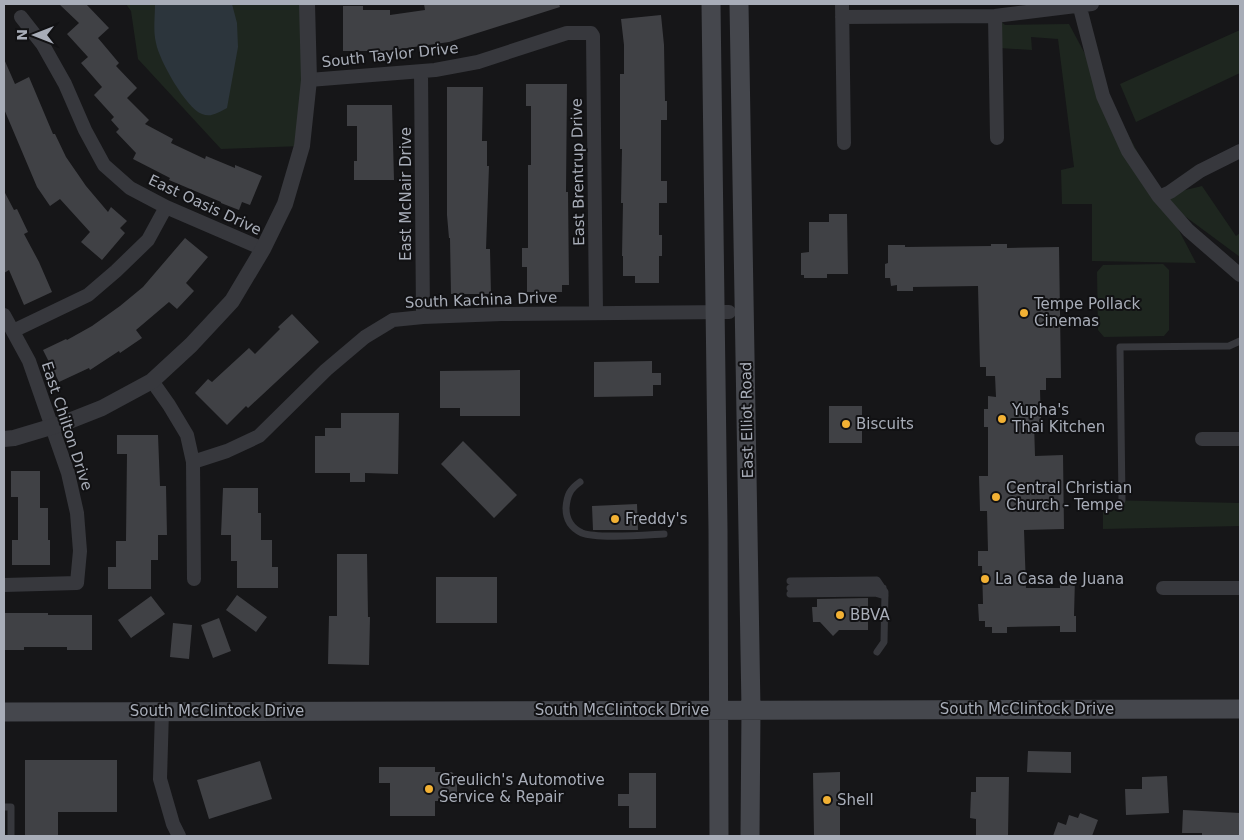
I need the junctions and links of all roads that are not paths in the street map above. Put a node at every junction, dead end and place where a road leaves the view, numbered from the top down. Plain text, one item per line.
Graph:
1 (308, 4) edge
2 (711, 4) edge
3 (738, 4) edge
4 (1083, 5) edge
5 (842, 11) edge
6 (995, 16) junction
7 (21, 17) dead end
8 (590, 33) joint
9 (421, 72) junction
10 (308, 80) junction
11 (997, 138) dead end
12 (844, 143) dead end
13 (1240, 151) edge
14 (1160, 197) junction
15 (166, 207) junction
16 (263, 249) junction
17 (1240, 275) edge
18 (722, 311) junction
19 (596, 312) junction
20 (4, 315) edge
21 (423, 317) junction
22 (13, 331) junction
23 (1240, 341) edge
24 (152, 381) junction
25 (52, 427) junction
26 (4, 439) edge
27 (1202, 439) dead end
28 (1240, 439) edge
29 (193, 462) junction
30 (580, 482) dead end
31 (1122, 500) dead end
32 (664, 534) dead end
33 (194, 580) dead end
34 (4, 585) edge
35 (1162, 588) dead end
36 (1240, 588) edge
37 (885, 596) junction
38 (877, 652) dead end
39 (720, 709) junction
40 (1240, 709) edge
41 (751, 710) junction
42 (162, 711) junction
43 (4, 712) edge
44 (4, 807) edge
45 (11, 836) edge
46 (179, 836) edge
47 (719, 836) edge
48 (750, 836) edge

1 - 10 street
2 - 18 main road, East Elliot Road
3 - 41 main road, East Elliot Road
4 - 6 street
4 - 14 street
5 - 6 street
5 - 12 street
6 - 11 street
7 - 15 street, East Oasis Drive
8 - 9 street, South Taylor Drive
8 - 19 street, East Brentrup Drive
9 - 10 street, South Taylor Drive
9 - 21 street, East McNair Drive
10 - 16 street
13 - 14 street
14 - 17 street
15 - 16 street, East Oasis Drive
15 - 22 street
16 - 24 street
18 - 19 street, South Kachina Drive
18 - 39 main road, East Elliot Road
19 - 21 street, South Kachina Drive
20 - 22 street, East Chilton Drive
21 - 29 street, South Kachina Drive
22 - 25 street, East Chilton Drive
23 - 31 lane
24 - 25 street
24 - 29 street
25 - 26 street
25 - 34 street, East Chilton Drive
27 - 28 street
29 - 33 street
30 - 32 lane
35 - 36 street
37 - 37 lane
37 - 38 lane
39 - 41 main road, South McClintock Drive
39 - 42 main road, South McClintock Drive
39 - 47 main road, East Elliot Road
40 - 41 main road, South McClintock Drive
41 - 48 main road, East Elliot Road
42 - 43 main road, South McClintock Drive
42 - 46 street
44 - 45 lane

